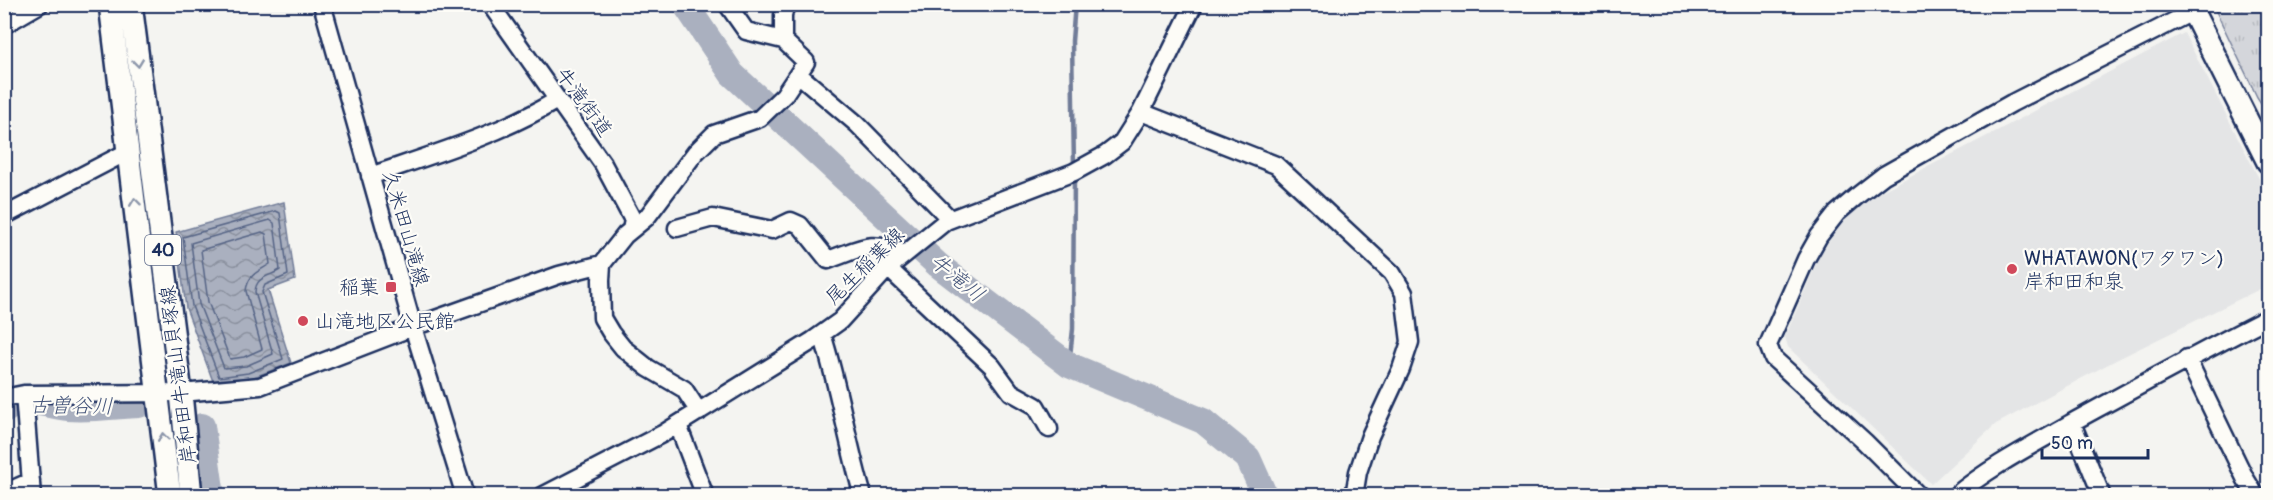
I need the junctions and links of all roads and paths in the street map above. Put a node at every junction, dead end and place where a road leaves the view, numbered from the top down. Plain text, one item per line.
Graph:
1 (40, 4) edge
2 (110, 4) edge
3 (131, 4) edge
4 (322, 4) edge
5 (490, 4) edge
6 (727, 4) edge
7 (786, 4) edge
8 (1194, 4) edge
9 (2191, 8) edge
10 (4, 25) edge
11 (783, 40) junction
12 (798, 74) junction
13 (557, 100) junction
14 (1142, 112) junction
15 (129, 151) junction
16 (2268, 162) edge
17 (370, 176) junction
18 (4, 216) edge
19 (948, 220) junction
20 (677, 228) dead end
21 (631, 230) junction
22 (905, 254) junction
23 (602, 264) junction
24 (888, 268) junction
25 (2268, 318) edge
26 (413, 327) junction
27 (822, 334) junction
28 (2187, 358) junction
29 (158, 393) junction
30 (181, 393) junction
31 (24, 394) junction
32 (4, 398) edge
33 (699, 412) junction
34 (2072, 423) junction
35 (678, 425) junction
36 (1048, 429) dead end
37 (32, 488) edge
38 (4, 493) edge
39 (170, 495) edge
40 (191, 495) edge
41 (465, 495) edge
42 (542, 495) edge
43 (705, 495) edge
44 (862, 495) edge
45 (1354, 495) edge
46 (1919, 495) edge
47 (1955, 495) edge
48 (2102, 495) edge
49 (2256, 495) edge

1 - 10 street
2 - 15 main road, 岸和田牛滝山貝塚線 / 40
3 -> 30 main road, 岸和田牛滝山貝塚線 / 40
4 - 17 street, 久米田山滝線
5 - 13 street, 牛滝街道
6 - 11 street
7 - 11 street
8 - 14 street, 尾生稲葉線
9 - 16 main road
9 - 46 street
11 - 12 street
12 - 19 street
12 - 21 street
13 - 17 street
13 - 21 street, 牛滝街道
14 - 19 street, 尾生稲葉線
14 - 45 street
15 - 18 street
29 -> 15 main road, 岸和田牛滝山貝塚線 / 40
17 - 26 street, 久米田山滝線
19 - 22 street, 尾生稲葉線
20 - 22 street
21 - 23 street
22 - 24 street, 尾生稲葉線
23 - 26 street
23 - 33 street
24 - 27 street, 尾生稲葉線
24 - 36 street
25 - 28 street
26 - 30 street
26 - 41 street, 久米田山滝線
27 - 33 street, 尾生稲葉線
27 - 44 street
28 - 34 street
28 - 49 street
29 - 30 street
29 - 31 street
39 -> 29 main road, 岸和田牛滝山貝塚線 / 40
30 - 40 main road, 岸和田牛滝山貝塚線 / 40
31 - 32 street
31 - 37 street
33 - 35 street, 尾生稲葉線
34 - 47 street
34 - 48 street
35 - 42 street, 尾生稲葉線
35 - 43 street
37 - 38 street

